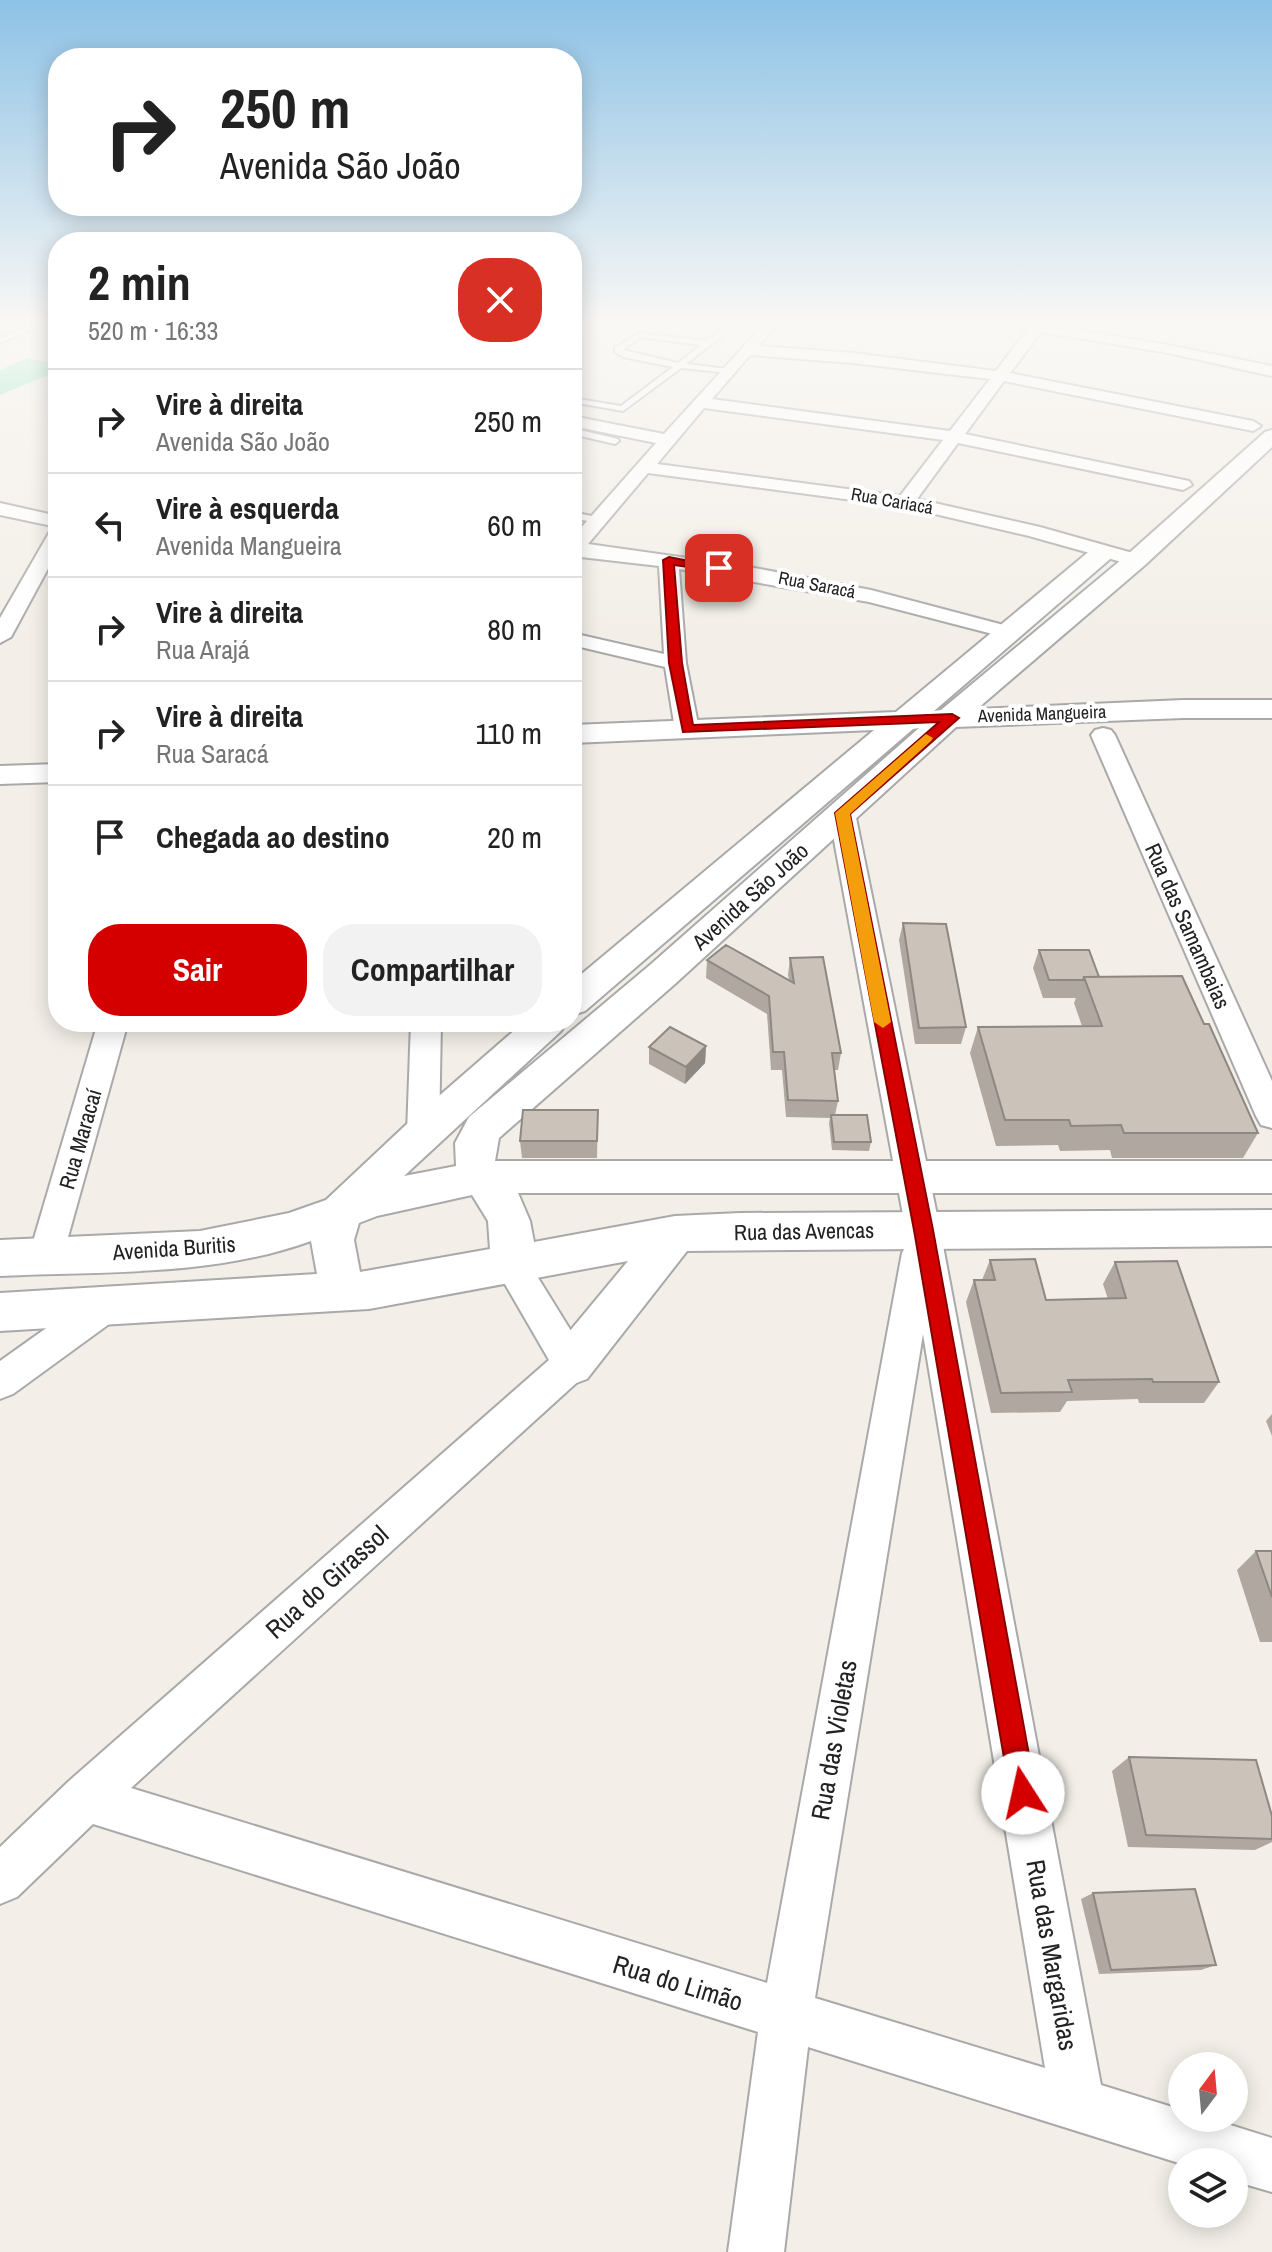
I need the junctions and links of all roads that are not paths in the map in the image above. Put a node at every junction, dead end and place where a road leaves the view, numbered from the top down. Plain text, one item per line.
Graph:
1 (603, 427) edge
2 (680, 427) edge
3 (906, 427) edge
4 (961, 427) edge
5 (1262, 427) edge
6 (1263, 427) edge
7 (582, 433) edge
8 (955, 435) junction
9 (668, 440) junction
10 (615, 441) dead end
11 (643, 467) junction
12 (1183, 485) junction
13 (905, 502) junction
14 (0, 509) edge
15 (1148, 516) dead end
16 (582, 517) edge
17 (48, 520) edge
18 (598, 520) junction
19 (1126, 534) dead end
20 (582, 539) edge
21 (582, 550) edge
22 (48, 551) edge
23 (1105, 551) junction
24 (669, 560) junction
25 (1136, 560) junction
26 (1008, 632) junction
27 (0, 637) edge
28 (582, 641) edge
29 (675, 663) junction
30 (1272, 709) edge
31 (952, 718) junction
32 (687, 729) junction
33 (1272, 729) edge
34 (913, 730) junction
35 (582, 734) edge
36 (1103, 735) junction
37 (876, 742) junction
38 (48, 753) edge
39 (582, 754) edge
40 (0, 755) edge
41 (48, 773) edge
42 (0, 775) edge
43 (842, 813) junction
44 (582, 993) edge
45 (110, 1032) edge
46 (426, 1032) edge
47 (537, 1032) edge
48 (1272, 1116) edge
49 (423, 1133) junction
50 (912, 1175) junction
51 (1123, 1176) junction
52 (479, 1177) junction
53 (1272, 1177) edge
54 (342, 1210) junction
55 (1132, 1228) junction
56 (1272, 1228) edge
57 (923, 1230) junction
58 (675, 1234) junction
59 (46, 1255) junction
60 (0, 1258) edge
61 (512, 1265) junction
62 (342, 1290) junction
63 (103, 1308) junction
64 (0, 1312) edge
65 (571, 1364) junction
66 (0, 1382) edge
67 (86, 1798) junction
68 (0, 1880) edge
69 (786, 2017) junction
70 (1078, 2106) junction
71 (1272, 2165) edge
72 (756, 2252) edge

1 - 9 street
2 - 9 street
3 - 8 street
4 - 8 street
5 - 12 street
6 - 25 street, Avenida São João
7 - 10 lane
8 - 12 street
8 - 13 street
9 - 11 street
11 - 13 street, Rua Cariacá
11 - 18 street
12 - 15 street
13 - 23 street, Rua Cariacá
14 - 17 street
16 - 18 lane
18 - 20 street
19 - 23 street, Avenida São João
21 - 24 street, Rua Saracá
22 - 27 street
23 - 25 street, Rua Cariacá
23 - 26 street, Avenida São João
24 - 26 street, Rua Saracá
24 - 29 street
25 - 31 street, Avenida São João
26 - 34 street, Avenida São João
28 - 29 street
29 - 32 street
30 - 31 street, Avenida Mangueira
31 - 34 street, Avenida São João
32 - 34 street, Avenida Mangueira
32 - 35 street, Avenida Mangueira
33 - 36 street, Avenida Mangueira
34 - 36 street, Avenida Mangueira
34 - 37 street, Avenida Mangueira
34 - 43 street, Avenida São João
36 - 48 street, Rua das Samambaias
37 - 39 street, Avenida Mangueira
37 - 44 street, Avenida São João
38 - 40 street
41 - 42 street
43 - 50 street, Rua das Margaridas
43 - 52 street, Avenida São João
45 - 59 street, Rua Maracaí
46 - 49 street
47 - 49 street
49 - 54 street
50 - 51 street
50 - 52 street
50 - 57 street, Rua das Margaridas
51 - 53 street
51 - 55 street
52 - 54 street
52 - 61 street
54 - 59 street, Avenida Buritis
54 - 62 street
55 - 56 street, Rua das Avencas
55 - 57 street, Rua das Avencas
57 - 58 street, Rua das Avencas
57 - 69 street, Rua das Violetas
57 - 70 street, Rua das Margaridas
58 - 61 street, Rua das Avencas
58 - 65 street
59 - 60 street, Avenida Buritis
61 - 62 street, Rua das Avencas
61 - 65 street
62 - 63 street
63 - 64 street
63 - 66 street
65 - 67 street, Rua do Girassol
67 - 68 street, Rua do Girassol
67 - 69 street, Rua do Limão
69 - 70 street, Rua do Limão
69 - 72 street, Rua das Violetas
70 - 71 street, Rua do Limão

